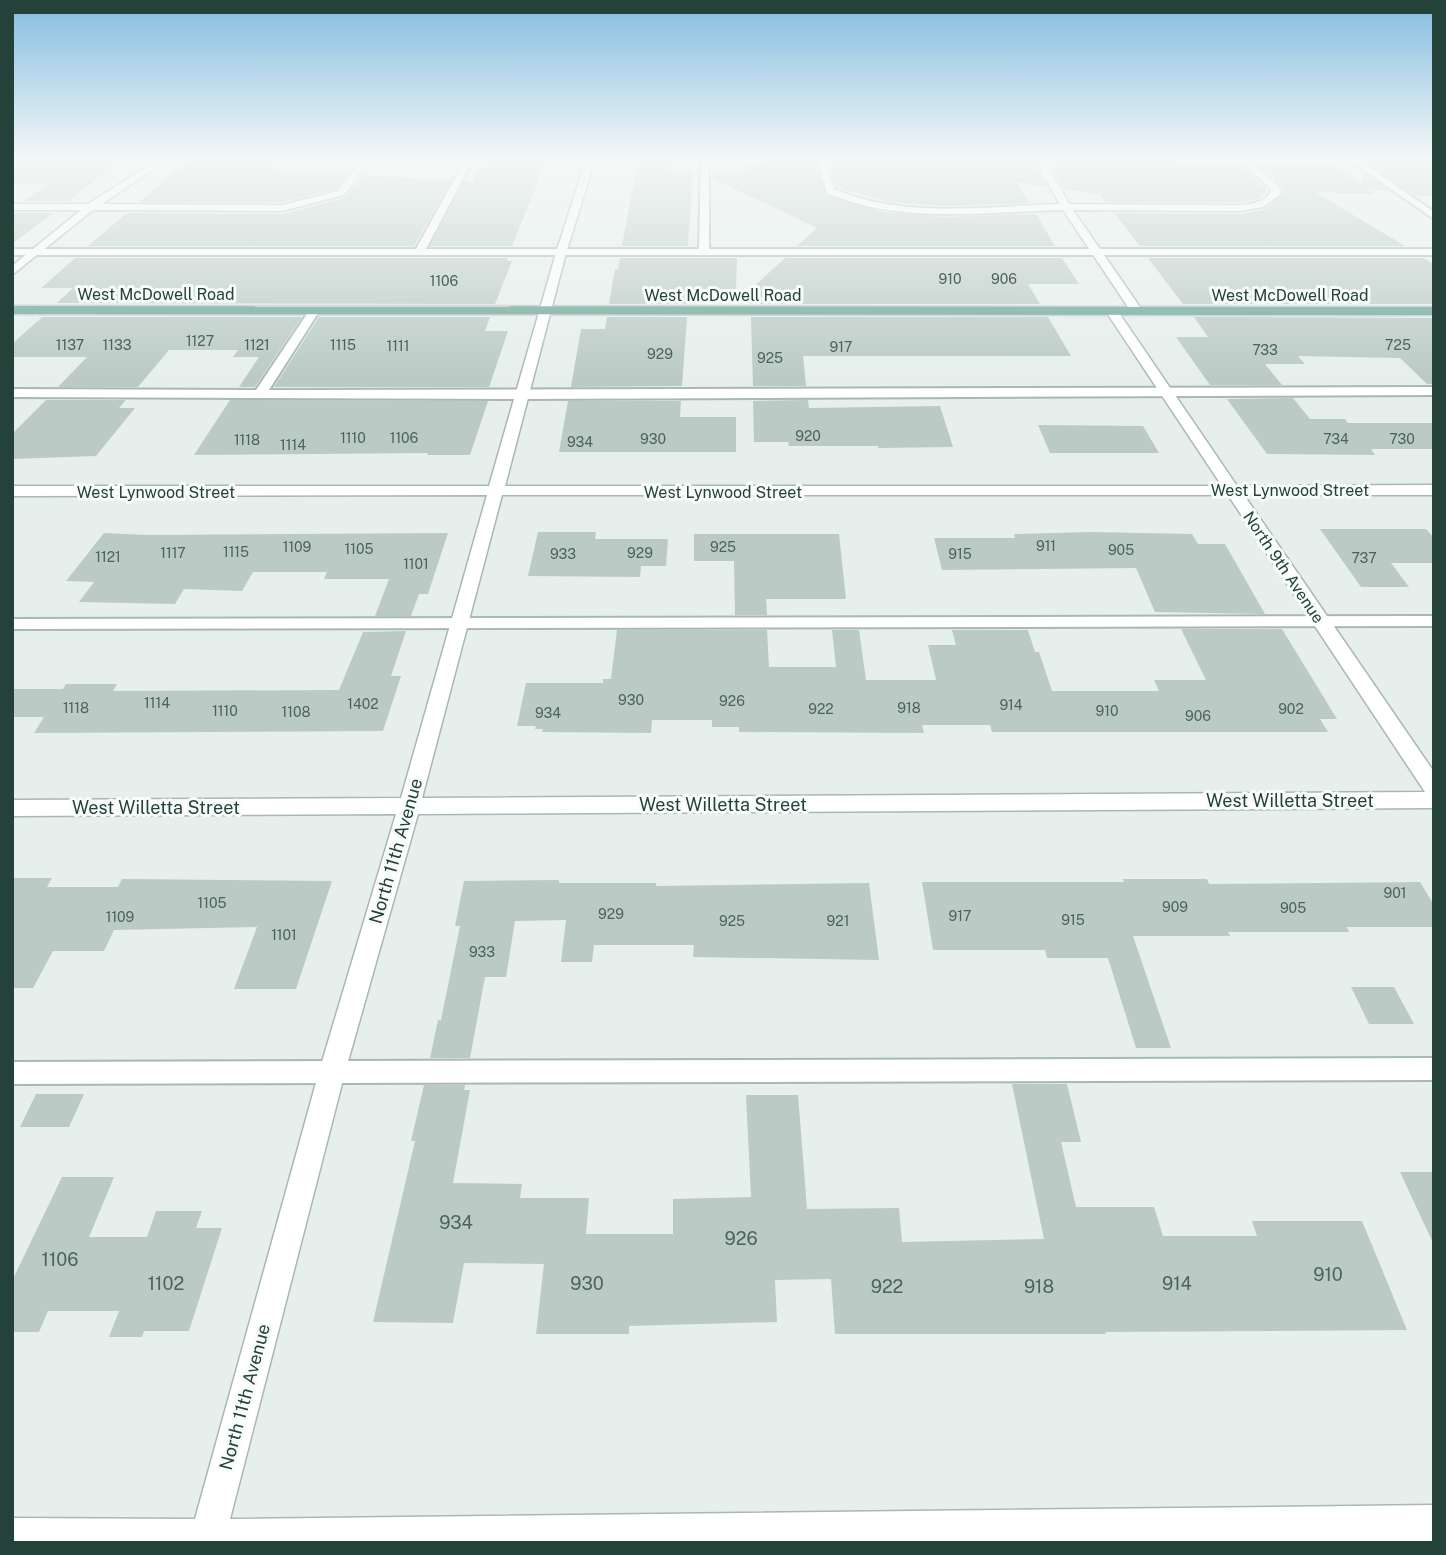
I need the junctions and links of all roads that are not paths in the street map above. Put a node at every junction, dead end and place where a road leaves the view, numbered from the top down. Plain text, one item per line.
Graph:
1 (60, 233) edge
2 (430, 233) edge
3 (568, 233) edge
4 (704, 233) edge
5 (1084, 233) edge
6 (12, 252) edge
7 (37, 252) junction
8 (1434, 252) edge
9 (419, 253) junction
10 (561, 253) junction
11 (704, 253) junction
12 (1098, 253) junction
13 (12, 272) edge
14 (12, 310) edge
15 (315, 310) junction
16 (547, 310) junction
17 (1111, 310) junction
18 (1136, 310) junction
19 (1434, 311) edge
20 (1434, 391) edge
21 (1167, 392) junction
22 (12, 393) edge
23 (260, 394) junction
24 (522, 395) junction
25 (1232, 490) junction
26 (1434, 490) edge
27 (12, 491) edge
28 (496, 492) junction
29 (1320, 621) junction
30 (1434, 621) edge
31 (12, 624) edge
32 (459, 624) junction
33 (1434, 789) edge
34 (1434, 800) edge
35 (409, 807) junction
36 (12, 808) edge
37 (1434, 1069) edge
38 (332, 1072) junction
39 (12, 1073) edge
40 (1434, 1523) edge
41 (12, 1536) edge
42 (207, 1540) edge

1 - 7 street
2 - 9 lane
3 - 10 street, North 11th Avenue
4 - 11 lane
5 - 12 street
6 - 7 lane
7 - 9 lane
7 - 13 street
8 - 12 lane
9 - 10 lane
10 - 11 lane
10 - 16 street, North 11th Avenue
11 - 12 lane
12 - 18 street
14 - 15 main road, West McDowell Road
15 - 16 main road, West McDowell Road
15 - 23 lane
16 - 17 main road, West McDowell Road
16 - 24 street, North 11th Avenue
17 - 18 main road, West McDowell Road
17 - 21 street, North 9th Avenue
18 - 19 main road, West McDowell Road
20 - 21 lane
21 - 24 lane
21 - 25 street, North 9th Avenue
22 - 23 lane
23 - 24 lane
24 - 28 street, North 11th Avenue
25 - 26 street, West Lynwood Street
25 - 28 street, West Lynwood Street
25 - 29 street, North 9th Avenue
27 - 28 street, West Lynwood Street
28 - 32 street, North 11th Avenue
29 - 30 lane
29 - 32 lane
29 - 33 street, North 9th Avenue
31 - 32 lane
32 - 35 street, North 11th Avenue
34 - 35 street, West Willetta Street
35 - 36 street, West Willetta Street
35 - 38 street, North 11th Avenue
37 - 38 lane
38 - 39 lane
38 - 42 street, North 11th Avenue
40 - 42 street
41 - 42 street

